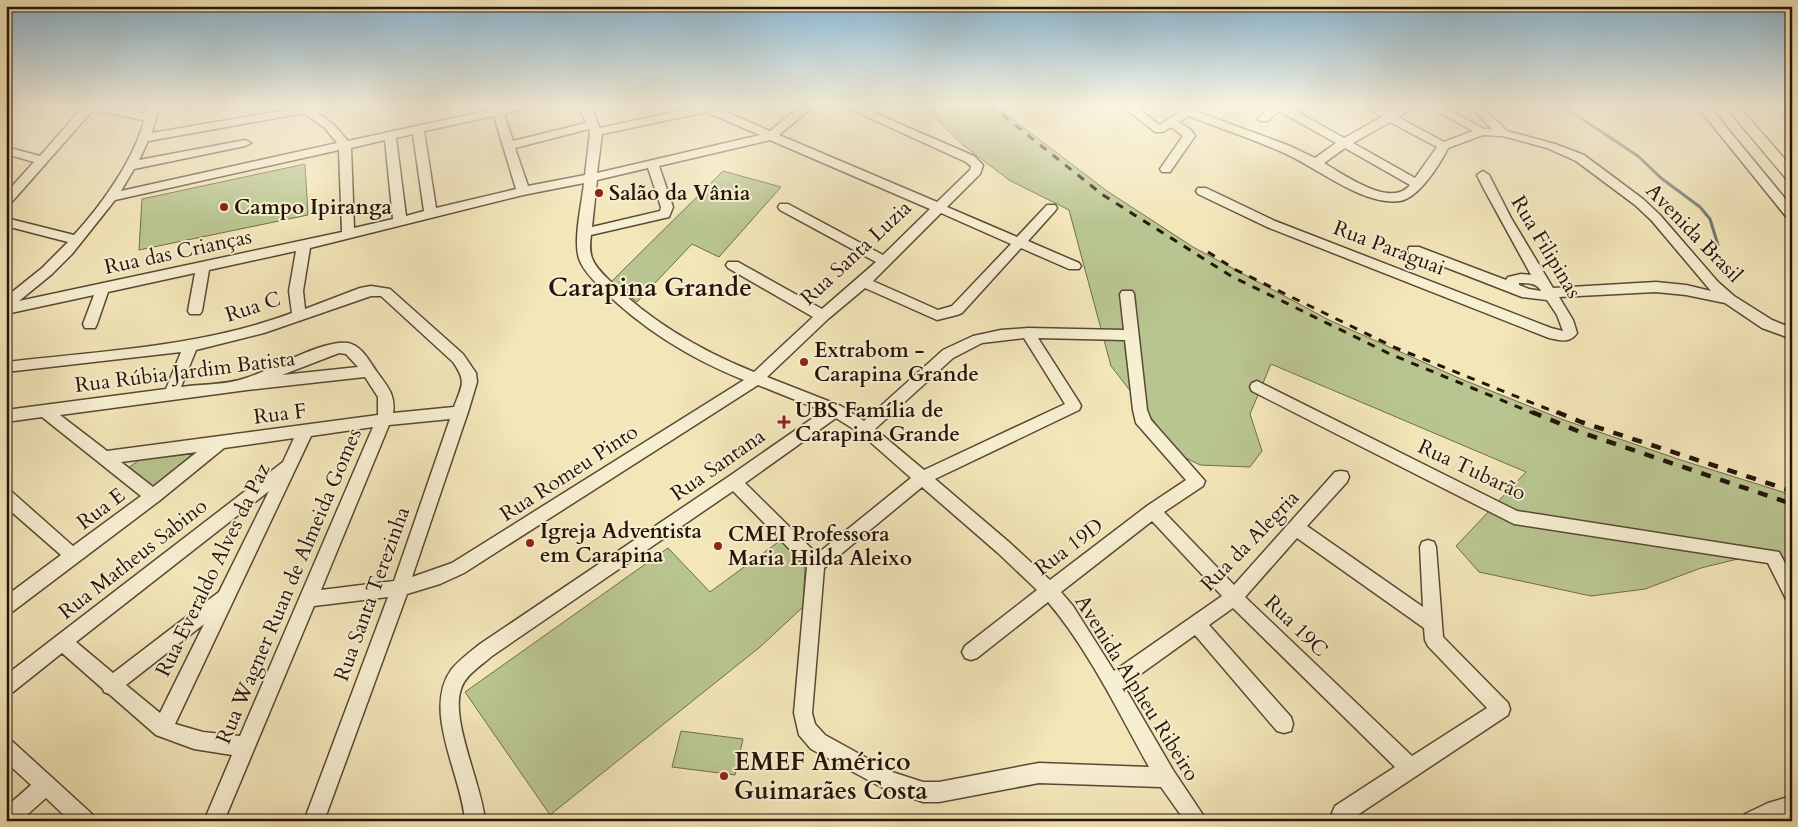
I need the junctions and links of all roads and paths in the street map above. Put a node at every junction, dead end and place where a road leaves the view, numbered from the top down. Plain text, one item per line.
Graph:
1 (56, 144) edge
2 (142, 144) edge
3 (242, 144) edge
4 (351, 144) edge
5 (391, 144) edge
6 (420, 144) edge
7 (520, 144) edge
8 (594, 144) edge
9 (739, 144) edge
10 (789, 144) edge
11 (937, 144) edge
12 (1184, 144) edge
13 (1273, 144) edge
14 (1344, 144) edge
15 (1349, 144) edge
16 (1439, 144) edge
17 (1451, 144) edge
18 (1542, 144) edge
19 (1733, 144) edge
20 (1764, 144) edge
21 (1779, 144) edge
22 (345, 145) junction
23 (509, 146) joint
24 (1444, 146) junction
25 (6, 150) edge
26 (1792, 158) edge
27 (42, 160) junction
28 (1316, 163) junction
29 (653, 164) junction
30 (129, 166) junction
31 (1166, 169) dead end
32 (1483, 175) dead end
33 (1792, 177) edge
34 (591, 178) junction
35 (1417, 184) junction
36 (523, 191) junction
37 (1202, 191) dead end
38 (111, 197) junction
39 (6, 201) edge
40 (939, 207) junction
41 (784, 208) dead end
42 (1051, 208) dead end
43 (431, 214) junction
44 (1792, 216) edge
45 (6, 222) edge
46 (400, 222) junction
47 (584, 233) junction
48 (348, 235) junction
49 (77, 240) junction
50 (1019, 242) junction
51 (304, 245) junction
52 (1414, 250) dead end
53 (884, 261) junction
54 (733, 266) dead end
55 (1074, 266) dead end
56 (203, 268) junction
57 (864, 282) junction
58 (103, 288) junction
59 (1546, 288) junction
60 (1127, 294) dead end
61 (1729, 299) junction
62 (6, 304) edge
63 (6, 309) edge
64 (195, 311) dead end
65 (300, 314) junction
66 (824, 316) junction
67 (90, 324) dead end
68 (1028, 333) junction
69 (1792, 334) edge
70 (1132, 335) junction
71 (1564, 336) joint
72 (190, 346) junction
73 (6, 367) edge
74 (368, 371) junction
75 (756, 379) junction
76 (470, 382) joint
77 (246, 384) junction
78 (1257, 387) dead end
79 (171, 395) junction
80 (836, 410) junction
81 (46, 412) junction
82 (461, 412) junction
83 (6, 416) edge
84 (384, 420) junction
85 (865, 429) junction
86 (305, 432) junction
87 (219, 443) junction
88 (105, 458) junction
89 (288, 467) junction
90 (1341, 477) dead end
91 (922, 478) junction
92 (734, 482) junction
93 (6, 496) edge
94 (153, 496) junction
95 (1153, 511) junction
96 (1295, 527) junction
97 (1428, 547) dead end
98 (73, 556) junction
99 (816, 565) junction
100 (400, 588) junction
101 (1048, 590) junction
102 (1792, 594) edge
103 (1234, 596) junction
104 (225, 597) junction
105 (307, 599) junction
106 (6, 606) edge
107 (1197, 624) junction
108 (1433, 624) junction
109 (62, 642) junction
110 (971, 652) dead end
111 (1112, 683) junction
112 (6, 686) edge
113 (112, 686) junction
114 (1284, 724) dead end
115 (163, 728) junction
116 (246, 746) junction
117 (6, 748) edge
118 (1411, 769) junction
119 (1166, 777) junction
120 (45, 786) junction
121 (1792, 806) edge
122 (6, 820) edge
123 (85, 821) edge
124 (214, 821) edge
125 (314, 821) edge
126 (475, 821) edge
127 (1197, 821) edge
128 (1343, 821) edge
129 (1752, 821) edge

1 - 27 street
2 - 30 street
3 - 30 street
4 - 22 street
5 - 46 street
6 - 43 street
7 - 23 street
8 - 34 street, Avenida Alpheu Ribeiro
9 - 29 street, Rua das Crianças
10 - 40 street
11 - 40 street, Rua Santa Luzia
12 - 31 street
13 - 28 street
14 - 28 street
15 - 35 street
16 - 24 street
17 - 24 street
18 - 61 street, Avenida Brasil
19 - 44 street
20 - 33 main road
21 - 26 main road
22 - 38 street
22 - 48 street
23 - 36 street
24 - 35 street
25 - 27 street
27 - 39 street
28 - 35 street
29 - 34 street, Rua das Crianças
29 - 47 street
30 - 38 street
32 - 59 street, Rua Filipinas
34 - 36 street, Rua das Crianças
34 - 47 street, Avenida Alpheu Ribeiro
36 - 43 street, Rua das Crianças
37 - 71 street, Rua Paraguai
38 - 49 street
40 - 50 street
40 - 53 street, Rua Santa Luzia
41 - 53 street
42 - 50 street
43 - 46 street, Rua das Crianças
45 - 49 street
46 - 48 street, Rua das Crianças
47 - 75 street, Avenida Alpheu Ribeiro
48 - 51 street, Rua das Crianças
49 - 62 street
50 - 55 street
50 - 57 street
51 - 56 street, Rua das Crianças
51 - 65 street
52 - 59 street
53 - 57 street, Rua Santa Luzia
54 - 66 street
56 - 58 street, Rua das Crianças
56 - 64 street
57 - 66 street, Rua Santa Luzia
58 - 63 street, Rua das Crianças
58 - 67 street
59 - 61 street
59 - 71 street, Rua Filipinas
60 - 70 street
61 - 69 street, Avenida Brasil
65 - 72 street, Rua C
65 - 76 street, Rua C
66 - 75 street, Rua Santa Luzia
68 - 70 street
68 - 85 street
68 - 91 street
70 - 95 street, Rua 19D
72 - 73 street, Rua C
72 - 79 street
74 - 77 street, Rua Rúbia Jardim Batista
74 - 77 street, Rua Wagner Ruan de Almeida Gomes
74 - 84 street, Rua Wagner Ruan de Almeida Gomes
75 - 80 street, Avenida Alpheu Ribeiro
75 - 100 street, Rua Romeu Pinto
76 - 82 street, Rua Santa Terezinha
77 - 79 street, Rua Rúbia Jardim Batista
78 - 102 street, Rua Tubarão
79 - 81 street, Rua Rúbia Jardim Batista
80 - 85 street, Avenida Alpheu Ribeiro
80 - 92 street, Rua Santana
81 - 83 street, Rua Rúbia Jardim Batista
81 - 88 street
82 - 84 street, Rua F
82 - 100 street, Rua Santa Terezinha
84 - 86 street, Rua F
84 - 105 street, Rua Wagner Ruan de Almeida Gomes
85 - 91 street, Avenida Alpheu Ribeiro
86 - 87 street, Rua F
86 - 89 street, Rua Everaldo Alves da Paz
87 - 88 street, Rua F
87 - 94 street, Rua E
88 - 94 street
89 - 104 street, Rua Everaldo Alves da Paz
89 - 109 street, Rua Matheus Sabino
90 - 96 street, Rua da Alegria
91 - 99 street
91 - 101 street, Avenida Alpheu Ribeiro
92 - 99 street
92 - 126 street, Rua Santana
93 - 98 street
94 - 98 street, Rua E
95 - 101 street, Rua 19D
95 - 103 street, Rua 19C
96 - 103 street, Rua da Alegria
96 - 108 street
97 - 108 street
98 - 106 street, Rua E
99 - 119 street
100 - 105 street, Rua Romeu Pinto
100 - 125 street, Rua Santa Terezinha
101 - 110 street, Rua 19D
101 - 111 street, Avenida Alpheu Ribeiro
103 - 107 street, Rua da Alegria
103 - 118 street, Rua 19C
104 - 113 street
104 - 115 street, Rua Everaldo Alves da Paz
105 - 116 street, Rua Wagner Ruan de Almeida Gomes
107 - 111 street, Rua da Alegria
107 - 114 street
108 - 118 street
109 - 112 street, Rua Matheus Sabino
109 - 113 street
111 - 119 street, Avenida Alpheu Ribeiro
113 - 115 street
115 - 116 street
116 - 124 street, Rua Wagner Ruan de Almeida Gomes
117 - 120 street
118 - 128 street
119 - 127 street, Avenida Alpheu Ribeiro
120 - 122 street
120 - 123 street
121 - 129 street

